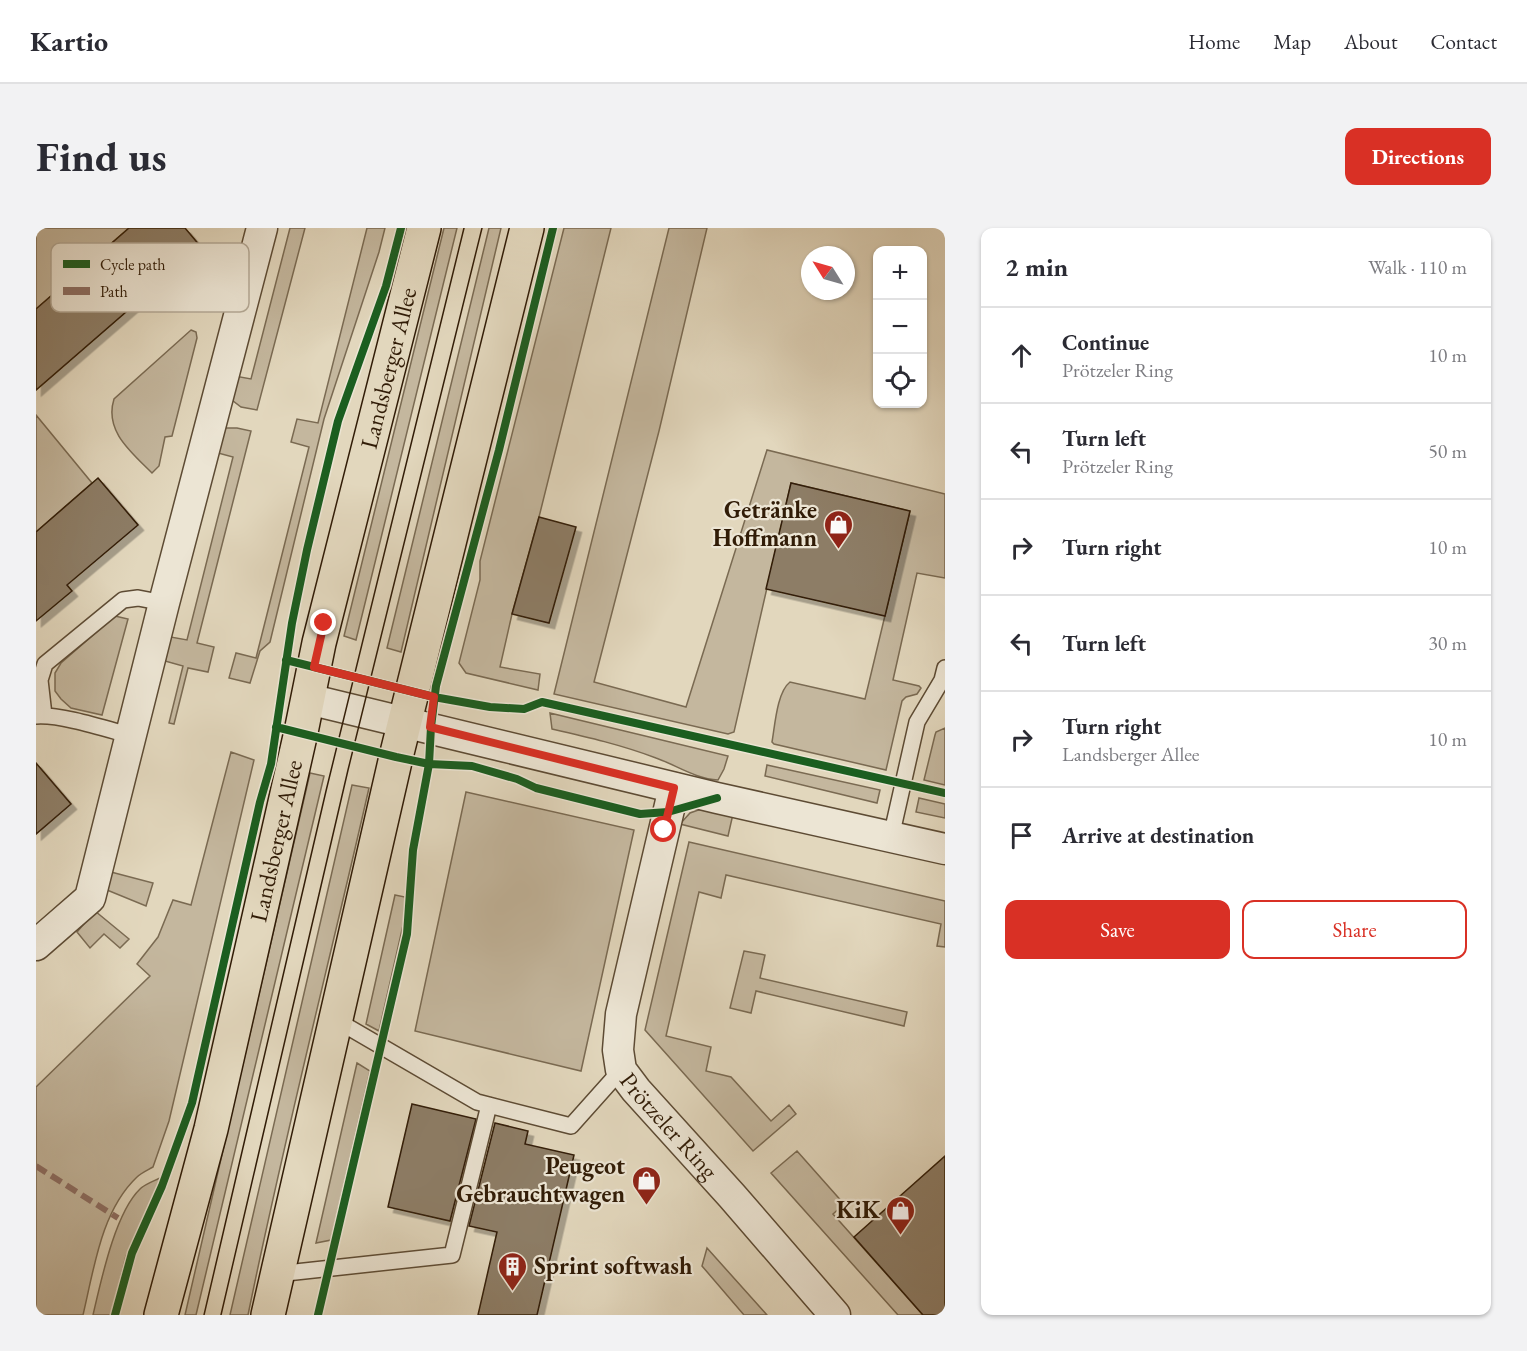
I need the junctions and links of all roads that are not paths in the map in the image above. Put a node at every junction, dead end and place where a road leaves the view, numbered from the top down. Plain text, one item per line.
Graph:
1 (262, 228) edge
2 (424, 228) edge
3 (527, 228) edge
4 (249, 289) edge
5 (244, 312) edge
6 (164, 603) junction
7 (944, 676) edge
8 (308, 699) junction
9 (40, 716) edge
10 (405, 721) junction
11 (132, 736) junction
12 (674, 788) junction
13 (891, 837) junction
14 (945, 849) edge
15 (36, 945) edge
16 (336, 1020) junction
17 (621, 1070) junction
18 (489, 1105) junction
19 (277, 1274) junction
20 (161, 1315) edge
21 (268, 1315) edge
22 (835, 1315) edge

1 - 4 street
2 - 8 main road, Landsberger Allee
3 - 10 main road
5 - 6 street
6 - 9 lane
6 - 11 street
7 - 13 lane
8 - 10 street
8 - 20 main road, Landsberger Allee
9 - 11 lane
10 - 12 street
10 - 16 main road
11 - 15 street
12 - 13 street
12 - 17 street, Prötzeler Ring
13 - 14 street
16 - 18 lane
16 - 19 main road
17 - 18 lane
17 - 22 street, Prötzeler Ring
18 - 19 lane
19 - 21 main road

